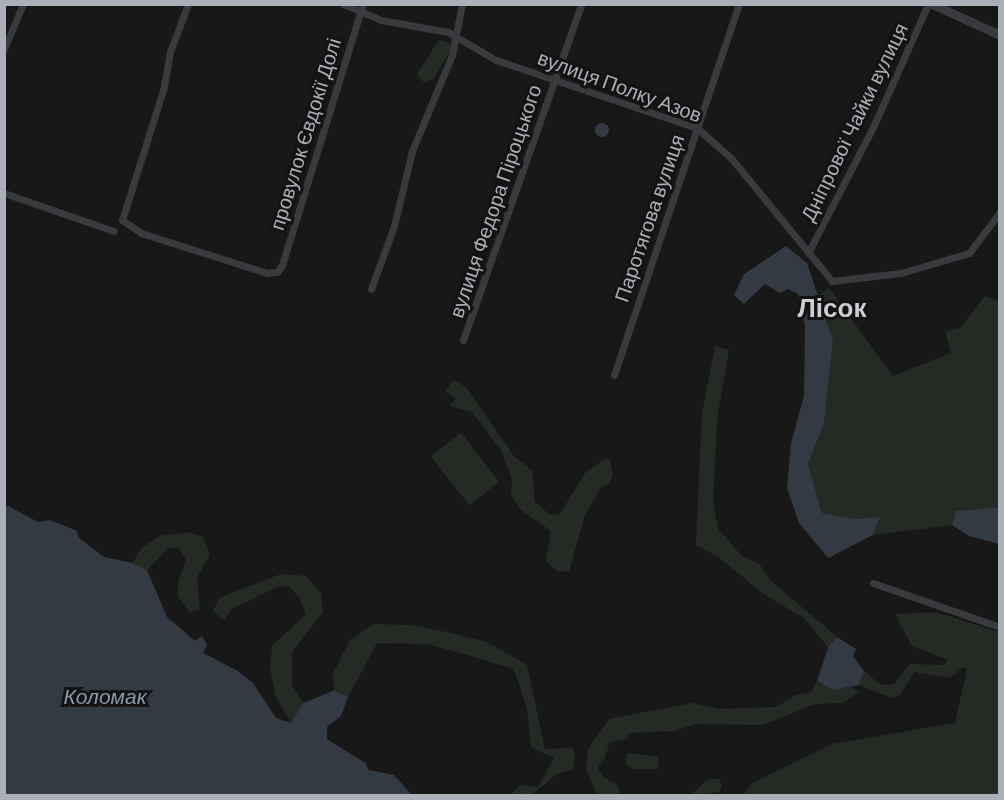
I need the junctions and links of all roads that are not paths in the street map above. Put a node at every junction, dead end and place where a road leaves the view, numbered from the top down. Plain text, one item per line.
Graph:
1 (23, 4) edge
2 (188, 4) edge
3 (343, 4) edge
4 (462, 4) edge
5 (581, 4) edge
6 (739, 4) edge
7 (930, 4) edge
8 (362, 8) edge
9 (999, 35) edge
10 (456, 39) junction
11 (4, 49) edge
12 (555, 80) junction
13 (697, 128) junction
14 (4, 193) edge
15 (999, 212) edge
16 (114, 231) dead end
17 (808, 253) junction
18 (371, 289) dead end
19 (463, 340) dead end
20 (614, 375) dead end
21 (873, 583) dead end
22 (999, 627) edge

1 - 11 street
2 - 8 street, провулок Євдокії Долі
3 - 8 street, вулиця Полку Азов
4 - 10 street
5 - 12 street, вулиця Федора Піроцького
6 - 13 street, Паротягова вулиця
7 - 9 street
7 - 17 street, Дніпрової Чайки вулиця
8 - 10 street, вулиця Полку Азов
10 - 12 street, вулиця Полку Азов
10 - 18 street
12 - 13 street, вулиця Полку Азов
12 - 19 street, вулиця Федора Піроцького
13 - 17 street, вулиця Полку Азов
13 - 20 street, Паротягова вулиця
14 - 16 street
15 - 17 street, вулиця Полку Азов
21 - 22 street

